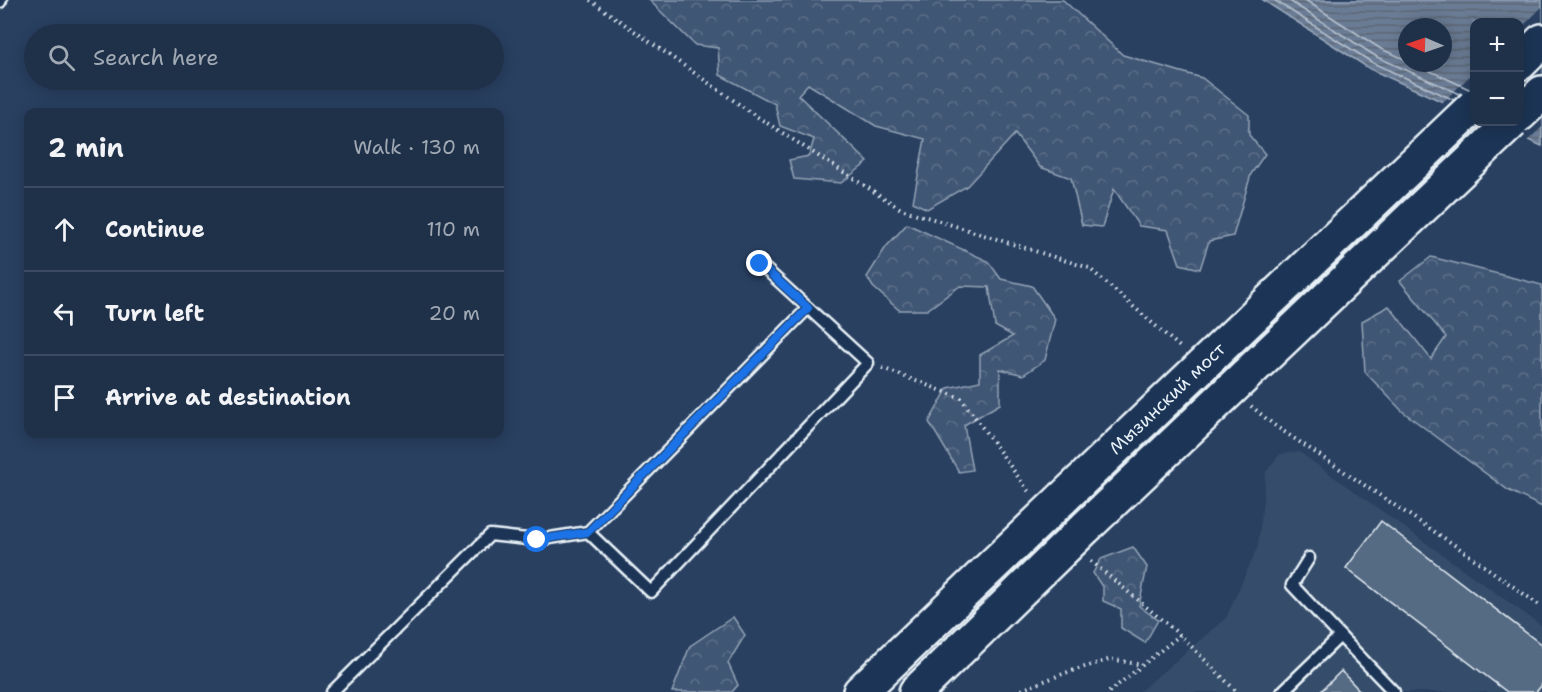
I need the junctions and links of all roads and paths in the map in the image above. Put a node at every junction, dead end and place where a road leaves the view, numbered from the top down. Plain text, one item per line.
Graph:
1 (590, 0) edge
2 (1542, 41) edge
3 (1524, 59) edge
4 (1542, 93) edge
5 (1470, 110) edge
6 (1524, 110) edge
7 (1508, 126) edge
8 (760, 264) dead end
9 (808, 308) junction
10 (1183, 350) dead end
11 (868, 363) junction
12 (1246, 402) dead end
13 (1029, 492) dead end
14 (588, 532) junction
15 (1309, 558) dead end
16 (1091, 561) dead end
17 (1542, 607) edge
18 (1180, 635) junction
19 (1340, 636) junction
20 (1142, 665) junction
21 (332, 692) edge
22 (860, 692) edge
23 (916, 692) edge
24 (1016, 692) edge
25 (1109, 692) edge
26 (1237, 692) edge
27 (1282, 692) edge
28 (1394, 692) edge

1 - 10 path
2 - 3 main road
4 - 6 main road
5 - 22 main road, Мызинский мост, bridge
7 - 23 main road, Мызинский мост, bridge
8 - 9 lane
9 - 11 lane
9 - 14 lane
11 - 13 path
11 - 14 lane
12 - 17 path
14 - 21 lane
15 - 19 lane
16 - 18 path
18 - 20 path
18 - 26 path
19 - 27 lane
19 - 28 lane
20 - 24 path
20 - 25 path

